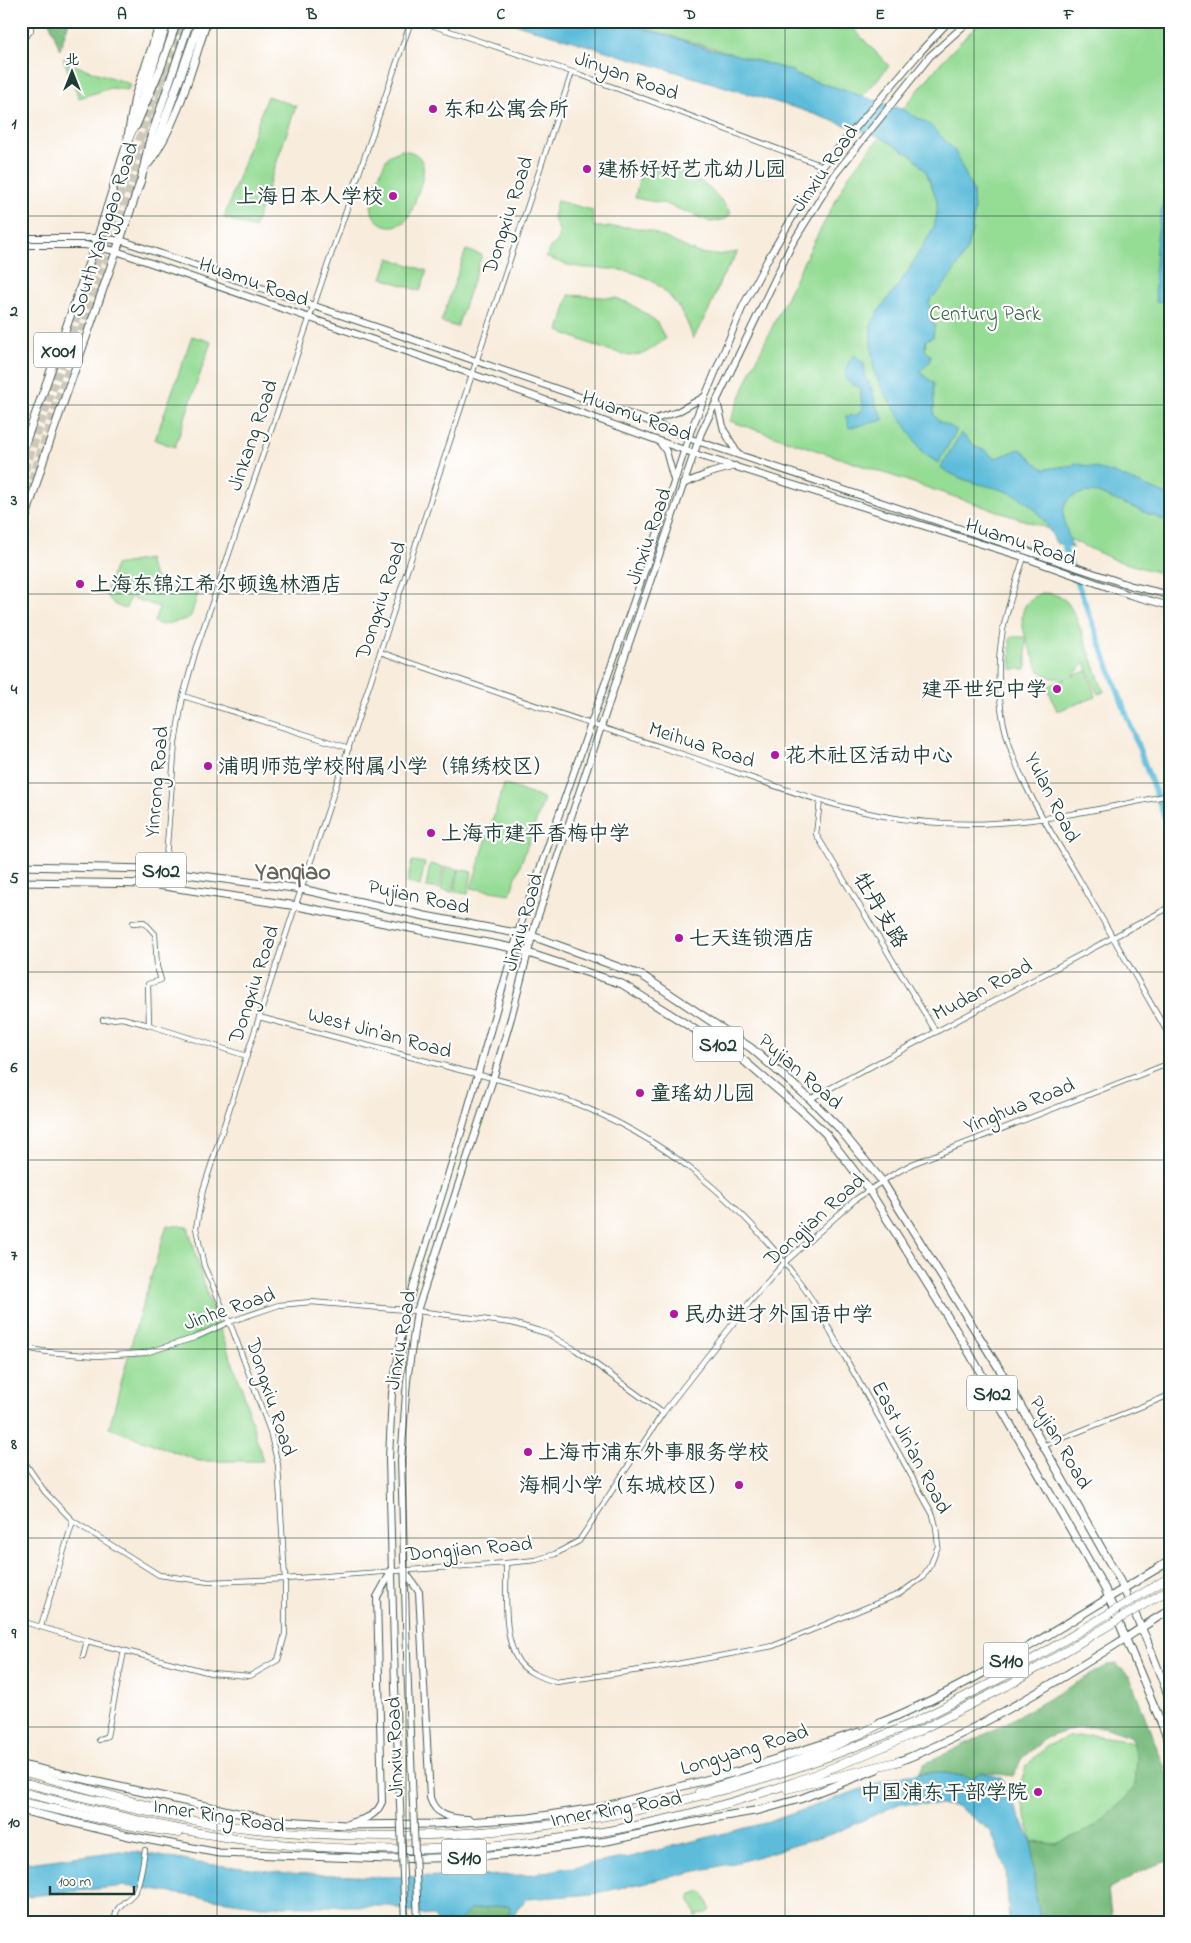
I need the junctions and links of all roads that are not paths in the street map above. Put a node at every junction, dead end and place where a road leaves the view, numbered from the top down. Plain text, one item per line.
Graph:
1 (31, 21) edge
2 (161, 21) edge
3 (167, 21) edge
4 (177, 21) edge
5 (190, 21) edge
6 (200, 21) edge
7 (207, 21) edge
8 (411, 21) edge
9 (418, 21) edge
10 (949, 21) edge
11 (969, 21) edge
12 (21, 41) edge
13 (572, 72) junction
14 (127, 142) junction
15 (822, 166) junction
16 (143, 171) junction
17 (21, 238) edge
18 (98, 238) junction
19 (119, 241) junction
20 (21, 245) edge
21 (95, 246) junction
22 (116, 251) junction
23 (313, 306) junction
24 (309, 317) junction
25 (476, 361) junction
26 (472, 374) junction
27 (704, 397) junction
28 (716, 402) junction
29 (649, 421) junction
30 (688, 438) junction
31 (659, 440) junction
32 (699, 440) junction
33 (685, 450) junction
34 (695, 453) junction
35 (737, 453) junction
36 (21, 454) edge
37 (736, 466) junction
38 (675, 481) junction
39 (683, 484) junction
40 (22, 525) edge
41 (21, 533) edge
42 (1026, 549) junction
43 (1023, 557) junction
44 (1170, 595) edge
45 (1170, 606) edge
46 (380, 652) junction
47 (183, 696) junction
48 (591, 725) junction
49 (602, 728) junction
50 (349, 748) junction
51 (1170, 795) edge
52 (820, 801) junction
53 (1044, 819) junction
54 (21, 866) edge
55 (165, 871) junction
56 (21, 882) edge
57 (301, 889) junction
58 (297, 906) junction
59 (1170, 907) edge
60 (132, 923) dead end
61 (518, 934) junction
62 (532, 936) junction
63 (1113, 938) junction
64 (513, 948) junction
65 (528, 952) junction
66 (259, 1017) junction
67 (102, 1020) dead end
68 (149, 1025) junction
69 (936, 1032) junction
70 (1170, 1037) edge
71 (247, 1056) junction
72 (1170, 1063) edge
73 (477, 1075) junction
74 (493, 1079) junction
75 (810, 1099) junction
76 (882, 1181) junction
77 (869, 1190) junction
78 (784, 1263) junction
79 (406, 1310) junction
80 (417, 1311) junction
81 (229, 1322) junction
82 (21, 1347) edge
83 (1170, 1395) edge
84 (663, 1413) junction
85 (1043, 1446) junction
86 (21, 1457) edge
87 (73, 1521) junction
88 (1170, 1561) edge
89 (506, 1563) junction
90 (404, 1569) junction
91 (392, 1571) junction
92 (1170, 1577) edge
93 (285, 1579) junction
94 (1124, 1588) junction
95 (1170, 1589) edge
96 (1110, 1598) junction
97 (1170, 1610) edge
98 (23, 1622) edge
99 (41, 1626) junction
100 (1141, 1628) junction
101 (21, 1632) edge
102 (1127, 1638) junction
103 (87, 1641) junction
104 (124, 1651) junction
105 (83, 1656) dead end
106 (1170, 1700) edge
107 (884, 1722) junction
108 (99, 1740) dead end
109 (1170, 1744) edge
110 (900, 1761) junction
111 (21, 1765) edge
112 (21, 1771) edge
113 (21, 1782) edge
114 (21, 1792) edge
115 (736, 1800) junction
116 (21, 1802) edge
117 (21, 1810) edge
118 (637, 1812) junction
119 (514, 1819) junction
120 (345, 1824) junction
121 (226, 1826) junction
122 (225, 1837) junction
123 (145, 1850) dead end
124 (116, 1922) edge
125 (405, 1922) edge
126 (418, 1922) edge

1 - 12 street
2 - 14 main road, X001
3 - 14 highway
4 - 14 main road, South Yanggao Road / X001
5 - 16 main road, South Yanggao Road / X001
6 - 16 highway
7 - 16 main road, X001
8 - 23 street, Jinkang Road
9 - 13 street, Jinyan Road
10 - 15 main road, Jinxiu Road
11 - 28 main road, Jinxiu Road
13 - 15 street, Jinyan Road
13 - 25 street, Dongxiu Road
14 - 18 main road, South Yanggao Road / X001
15 - 27 main road, Jinxiu Road
16 - 19 main road, South Yanggao Road / X001
17 - 18 main road, Huamu Road
18 - 19 main road, Huamu Road
18 - 21 main road, South Yanggao Road / X001
19 - 22 main road, South Yanggao Road / X001
19 - 23 main road, Huamu Road
20 - 21 main road, Huamu Road
21 - 22 main road, Huamu Road
21 - 36 main road, South Yanggao Road / X001
22 - 24 main road, Huamu Road
22 - 40 main road, South Yanggao Road / X001
23 - 24 street, Jinkang Road
23 - 25 main road, Huamu Road
24 - 26 main road, Huamu Road
24 - 47 street, Jinkang Road
25 - 26 street, Dongxiu Road
25 - 29 main road, Huamu Road
26 - 31 main road, Huamu Road
26 - 46 street, Dongxiu Road
27 - 29 main road
27 - 30 main road, Jinxiu Road
28 - 32 main road, Jinxiu Road
28 - 35 main road
29 - 30 main road, Huamu Road
30 - 32 main road, Huamu Road
30 - 33 main road, Jinxiu Road
31 - 33 main road, Huamu Road
31 - 38 main road
32 - 34 main road, Jinxiu Road
32 - 35 main road, Huamu Road
33 - 34 main road, Huamu Road
33 - 38 main road, Jinxiu Road
34 - 37 main road, Huamu Road
34 - 39 main road, Jinxiu Road
35 - 42 main road, Huamu Road
37 - 39 main road
37 - 43 main road, Huamu Road
38 - 48 main road, Jinxiu Road
39 - 49 main road, Jinxiu Road
40 - 41 main road, South Yanggao Road / X001
42 - 43 street, Yulan Road
42 - 44 main road, Huamu Road
43 - 45 main road, Huamu Road
43 - 53 street, Yulan Road
46 - 48 street, Meihua Road
46 - 50 street, Dongxiu Road
47 - 50 street
47 - 55 street, Yinrong Road
48 - 49 street, Meihua Road
48 - 61 main road, Jinxiu Road
49 - 52 street, Meihua Road
49 - 62 main road, Jinxiu Road
50 - 57 street, Dongxiu Road
51 - 53 street, Meihua Road
52 - 53 street, Meihua Road
52 - 69 street, 牡丹支路
53 - 63 street, Yulan Road
54 - 55 main road, Pujian Road / S102
55 - 57 main road, Pujian Road / S102
56 - 58 main road, Pujian Road / S102
57 - 58 street, Dongxiu Road
57 - 61 main road, Pujian Road / S102
58 - 64 main road, Pujian Road / S102
58 - 66 street, Dongxiu Road
59 - 63 street, Mudan Road
60 - 68 street
61 - 62 main road, Pujian Road / S102
61 - 64 main road, Jinxiu Road
62 - 65 main road, Jinxiu Road
62 - 75 main road, Pujian Road / S102
63 - 69 street, Mudan Road
63 - 70 street, Yulan Road
64 - 65 main road, Pujian Road / S102
64 - 73 main road, Jinxiu Road
65 - 74 main road, Jinxiu Road
65 - 77 main road, Pujian Road / S102
66 - 71 street, Dongxiu Road
66 - 73 street, West Jin'an Road
67 - 68 street
68 - 71 street
69 - 75 street, Mudan Road
71 - 81 street, Dongxiu Road
72 - 76 street, Yinghua Road
73 - 74 street, West Jin'an Road
73 - 79 main road, Jinxiu Road
74 - 78 street, East Jin'an Road
74 - 80 main road, Jinxiu Road
75 - 76 main road, Pujian Road / S102
76 - 77 street, Dongjian Road
76 - 85 main road, Pujian Road / S102
77 - 78 street, Dongjian Road
77 - 96 main road, Pujian Road / S102
78 - 84 street, Dongjian Road
78 - 89 street, East Jin'an Road
79 - 80 street, Jinhe Road
79 - 81 street, Jinhe Road
79 - 91 main road, Jinxiu Road
80 - 84 street, Jinhe Road
80 - 90 main road, Jinxiu Road
81 - 82 street, Jinhe Road
81 - 93 street, Dongxiu Road
83 - 85 street
84 - 89 street, Dongjian Road
85 - 94 main road, Pujian Road / S102
86 - 87 street, Dongjian Road
87 - 93 street, Dongjian Road
87 - 99 street
88 - 94 main road, Longyang Road / S110
89 - 90 street, Dongjian Road
90 - 91 street, Dongjian Road
90 - 119 main road
90 - 126 main road, Jinxiu Road, bridge
91 - 93 street, Dongjian Road
91 - 120 main road
91 - 125 main road, Jinxiu Road, bridge
92 - 118 highway, Inner Ring Road, bridge
93 - 104 street, Dongxiu Road
94 - 96 main road, Longyang Road / S110
94 - 100 main road, S102
95 - 115 highway, Inner Ring Road, bridge
96 - 102 main road, S102
96 - 107 main road, Longyang Road / S110
97 - 100 main road, S110
98 - 99 street, Dongxiu Road
98 - 101 street
99 - 103 street, Dongxiu Road
100 - 102 main road, S110
100 - 106 main road, S102
102 - 109 main road, S102
102 - 110 main road, S110
103 - 104 street, Dongxiu Road
103 - 105 street
104 - 108 street
107 - 118 highway
107 - 119 main road, Longyang Road / S110
110 - 115 highway
110 - 117 main road, S110
111 - 120 main road, Longyang Road / S110
112 - 121 highway
113 - 121 highway, Inner Ring Road
114 - 122 highway, Inner Ring Road
115 - 122 highway, Inner Ring Road
116 - 122 highway
118 - 121 highway, Inner Ring Road
119 - 120 main road, Longyang Road / S110
123 - 124 street

